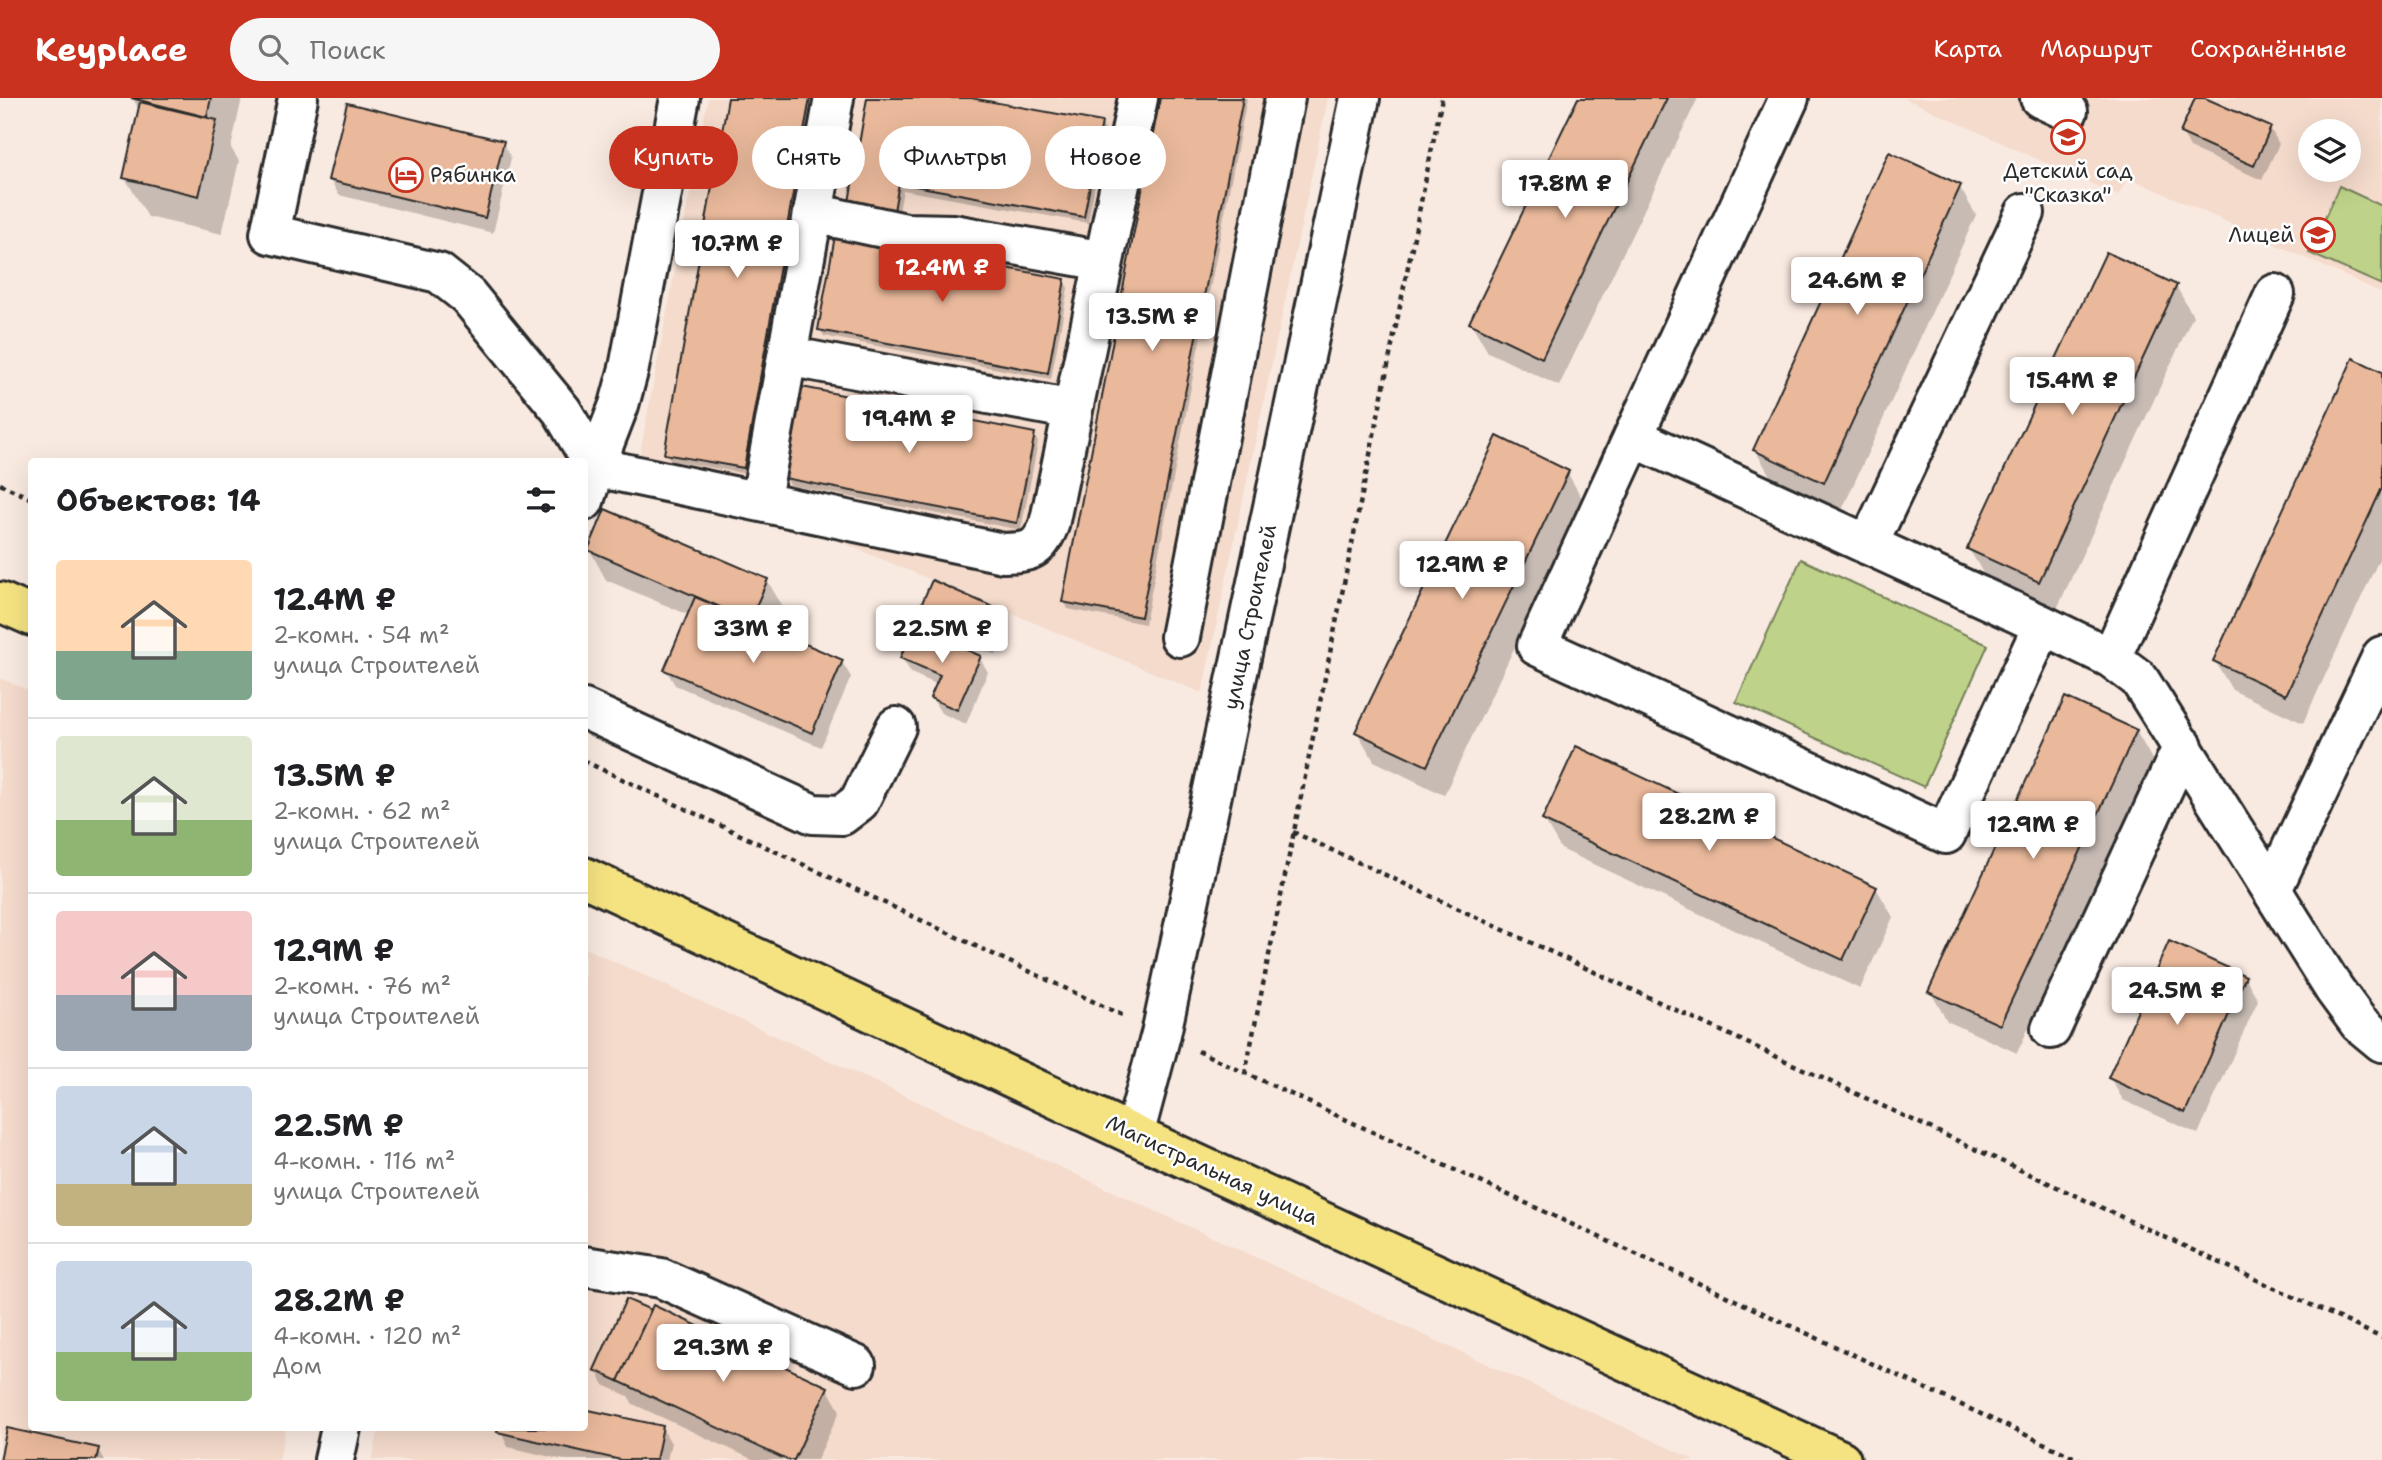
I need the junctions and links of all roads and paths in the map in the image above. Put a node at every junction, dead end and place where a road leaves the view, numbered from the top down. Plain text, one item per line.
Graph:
1 (298, 98) edge
2 (680, 98) edge
3 (834, 98) edge
4 (1284, 98) edge
5 (1360, 98) edge
6 (1442, 98) edge
7 (1789, 98) edge
8 (1129, 100) edge
9 (813, 213) junction
10 (2025, 213) dead end
11 (1104, 261) junction
12 (2275, 294) dead end
13 (787, 356) junction
14 (1073, 410) junction
15 (1633, 437) junction
16 (580, 458) edge
17 (0, 484) edge
18 (590, 484) edge
19 (28, 497) edge
20 (761, 499) junction
21 (1868, 545) junction
22 (0, 602) edge
23 (28, 615) edge
24 (2043, 625) junction
25 (1180, 637) dead end
26 (2382, 656) edge
27 (2111, 657) junction
28 (588, 711) edge
29 (896, 727) dead end
30 (2183, 746) junction
31 (588, 763) edge
32 (1293, 832) junction
33 (588, 879) edge
34 (2272, 890) junction
35 (2050, 1029) dead end
36 (1161, 1034) junction
37 (2382, 1042) edge
38 (1245, 1074) junction
39 (1134, 1135) junction
40 (588, 1267) edge
41 (2382, 1338) edge
42 (856, 1365) dead end
43 (340, 1431) edge
44 (334, 1460) edge
45 (1841, 1460) edge
46 (2080, 1460) edge

1 - 16 street
2 - 18 street
3 - 9 street
4 - 25 street
5 - 36 street, улица Строителей
6 - 32 path
7 - 15 street
8 - 11 street
9 - 11 street
9 - 13 street
10 - 21 street
11 - 14 street
12 - 27 street
13 - 14 street
13 - 20 street
14 - 20 street
15 - 21 street
15 - 24 street
17 - 19 path
18 - 20 street
21 - 24 street
22 - 23 main road
24 - 27 street
26 - 34 street
27 - 30 street
28 - 29 street
30 - 34 street
30 - 35 street
31 - 36 path
32 - 38 path
32 - 41 path
33 - 39 main road, Магистральная улица
34 - 37 street
36 - 38 path
36 - 39 street, улица Строителей
38 - 46 path
39 - 45 main road, Магистральная улица
40 - 42 street
43 - 44 street

